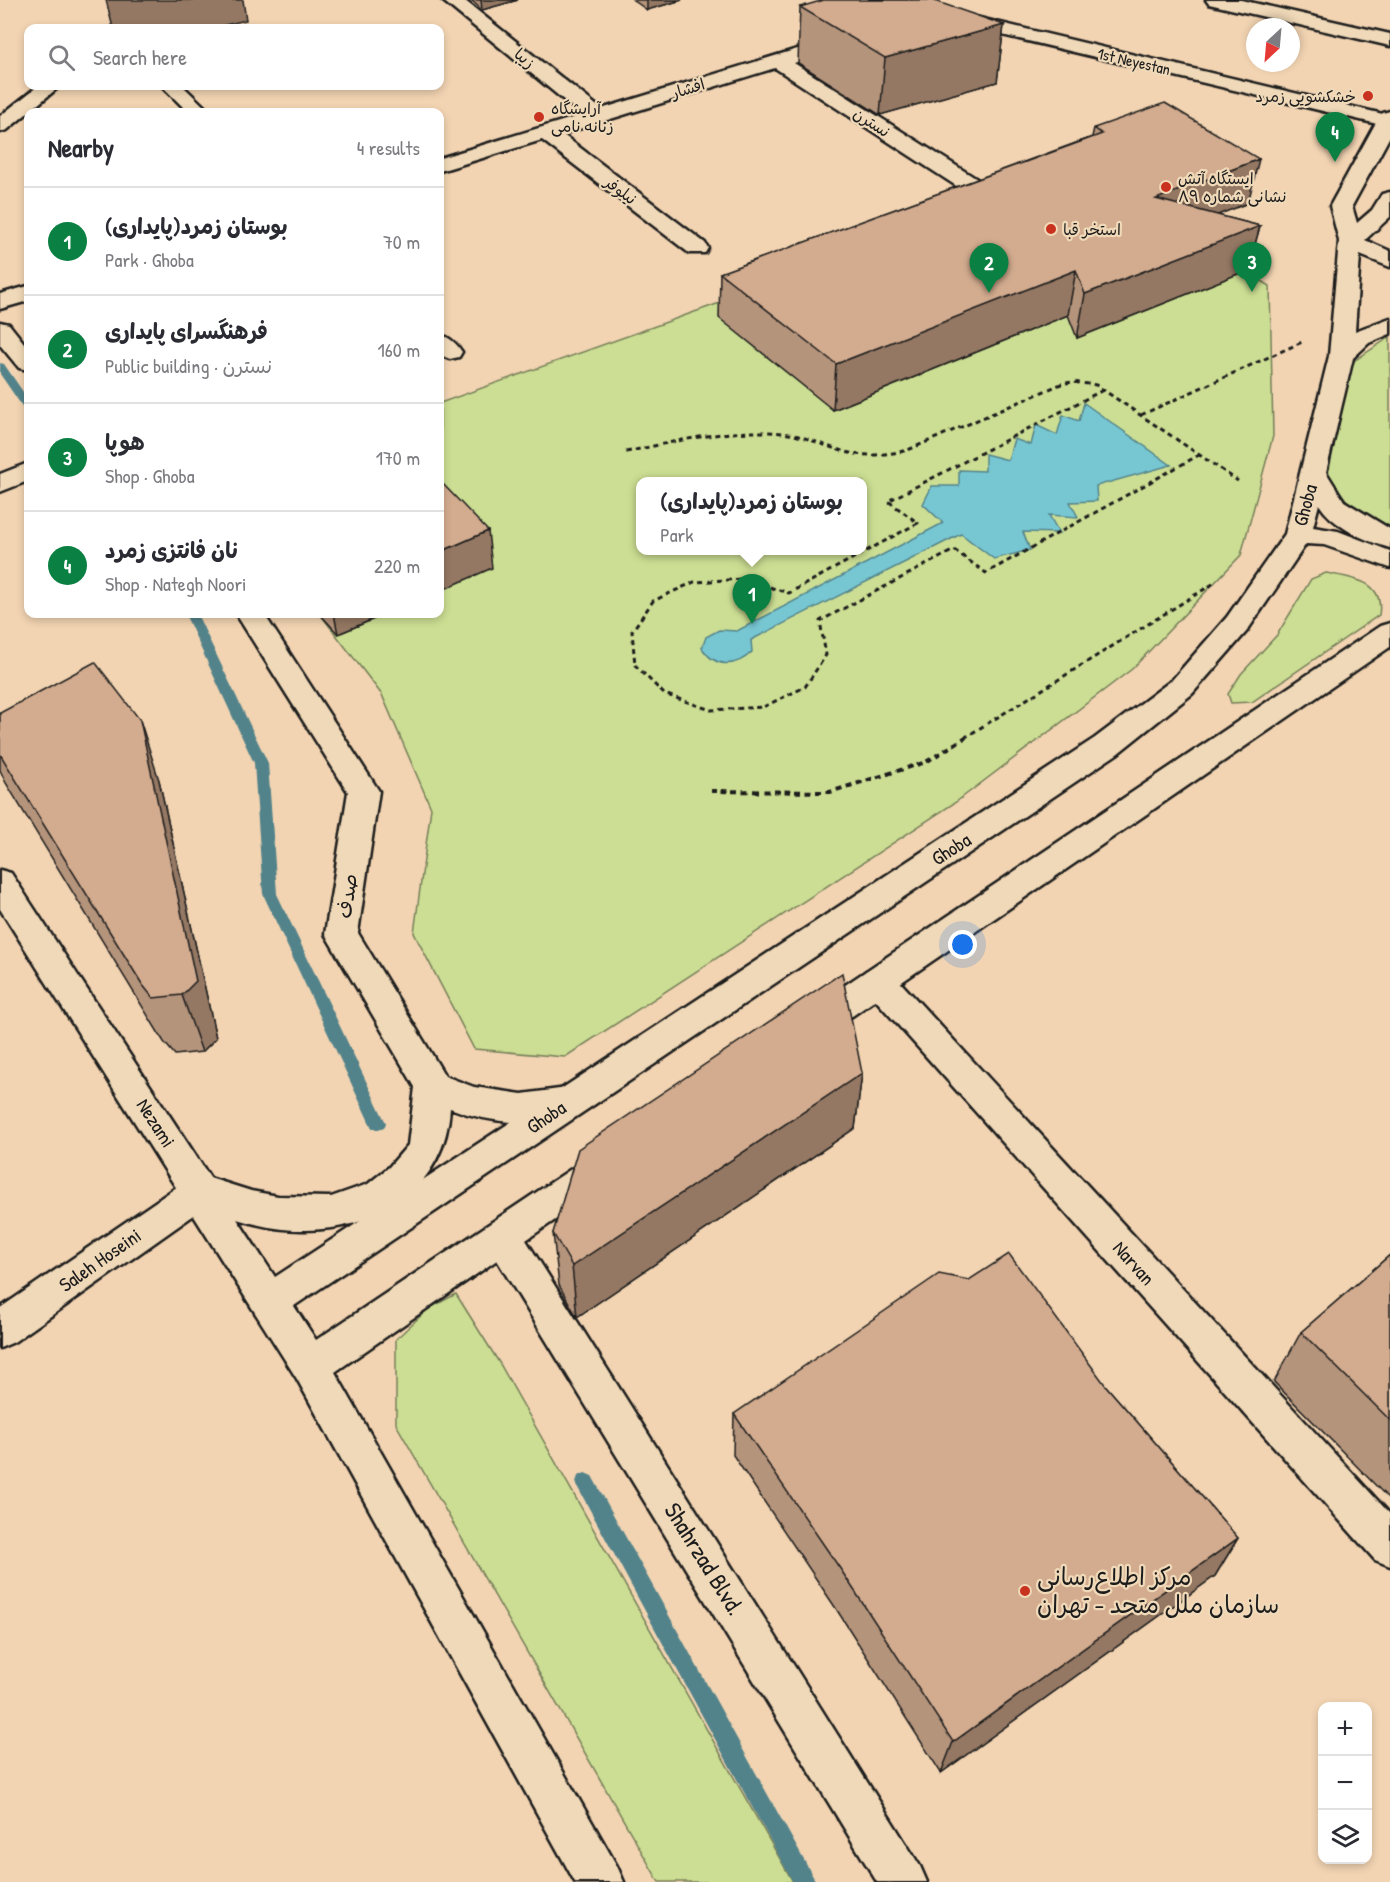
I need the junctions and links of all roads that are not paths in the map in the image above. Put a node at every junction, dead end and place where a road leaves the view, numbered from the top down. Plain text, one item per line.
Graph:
1 (452, 0) edge
2 (880, 0) edge
3 (1216, 0) edge
4 (937, 14) junction
5 (902, 24) edge
6 (856, 37) edge
7 (1390, 40) edge
8 (776, 60) junction
9 (45, 90) edge
10 (176, 90) edge
11 (196, 108) edge
12 (597, 116) junction
13 (1389, 119) edge
14 (0, 126) edge
15 (545, 132) junction
16 (444, 164) edge
17 (969, 184) edge
18 (1390, 199) edge
19 (1350, 240) junction
20 (697, 248) dead end
21 (1390, 261) edge
22 (24, 294) edge
23 (0, 302) edge
24 (1390, 325) edge
25 (0, 329) edge
26 (1341, 356) junction
27 (24, 358) edge
28 (24, 473) edge
29 (1314, 473) junction
30 (0, 484) edge
31 (1298, 535) junction
32 (1390, 538) edge
33 (1390, 561) edge
34 (253, 618) edge
35 (1390, 633) edge
36 (0, 882) edge
37 (878, 980) junction
38 (789, 1041) edge
39 (433, 1086) junction
40 (567, 1103) junction
41 (632, 1149) edge
42 (200, 1191) junction
43 (503, 1236) junction
44 (270, 1301) junction
45 (0, 1329) edge
46 (311, 1366) junction
47 (1390, 1545) edge
48 (601, 1882) edge
49 (904, 1882) edge

1 - 12 street, زیبا
2 - 4 street, 1st Neyestan
3 - 7 street
4 - 5 street
4 - 13 street, 1st Neyestan
6 - 8 street, افشار
8 - 12 street, افشار
8 - 17 street, نسترن
9 - 14 street
10 - 11 street
12 - 15 street, افشار
13 - 19 street, Ghoba
15 - 16 street, افشار
15 - 20 street, نیلوفر
18 - 19 street
19 - 21 street
19 - 26 street, Ghoba
22 - 23 street
24 - 26 street
25 - 27 street
26 - 29 street, Ghoba
28 - 30 street
29 - 31 street, Ghoba
29 - 32 street
31 - 33 street
31 - 40 street, Ghoba
34 - 39 street, صدف
35 - 37 street
36 - 42 street, Nezami
37 - 38 street
37 - 47 street, Narvan
39 - 40 street
39 - 42 street
40 - 44 street, Ghoba
41 - 43 street
42 - 44 street, Nezami
42 - 45 street, Saleh Hoseini
43 - 46 street
43 - 49 street, Shahrzad Blvd.
44 - 46 street, Nezami
46 - 48 street

